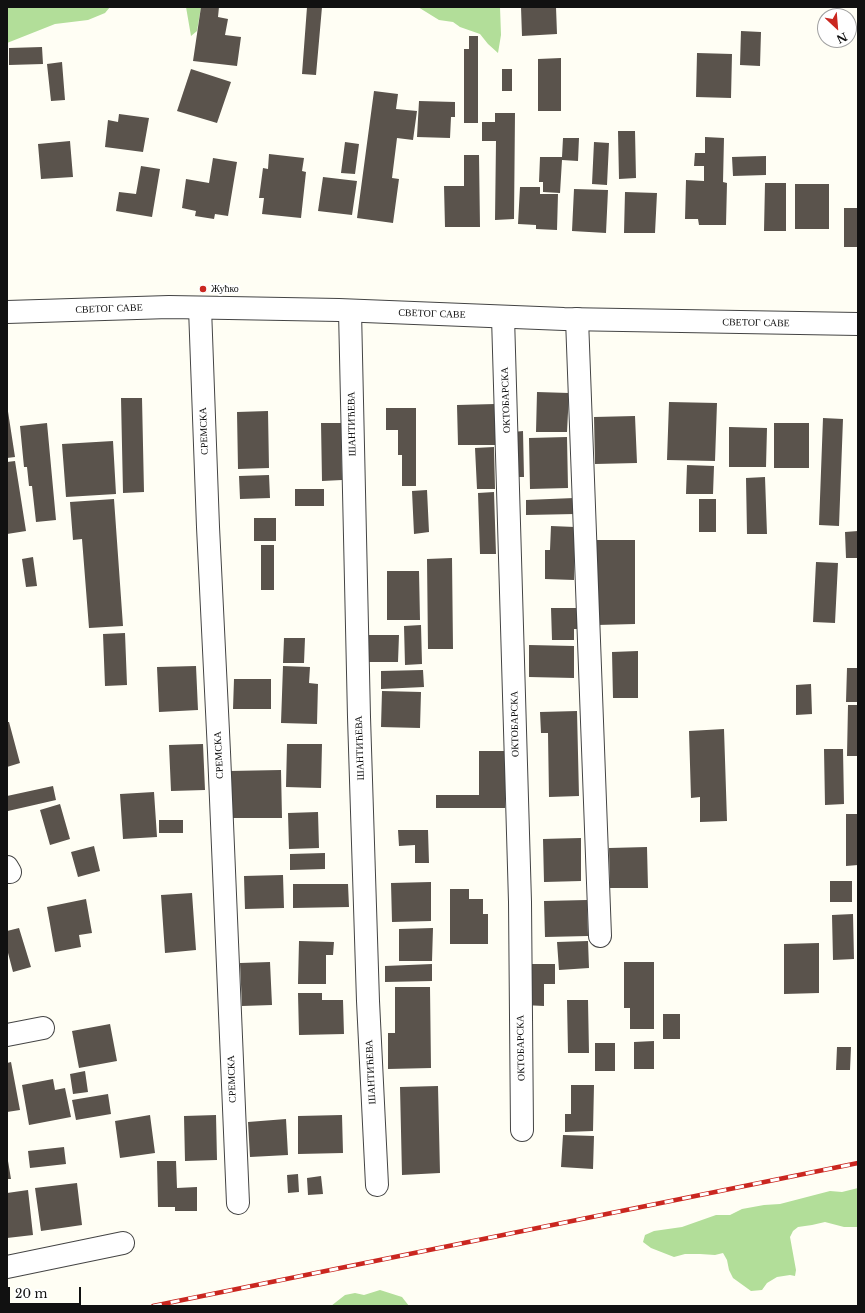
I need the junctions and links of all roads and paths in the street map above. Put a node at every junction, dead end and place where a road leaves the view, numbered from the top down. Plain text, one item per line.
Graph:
1 (200, 308) junction
2 (350, 311) junction
3 (7, 312) edge
4 (504, 317) junction
5 (577, 319) junction
6 (858, 324) edge
7 (600, 936) dead end
8 (43, 1028) dead end
9 (7, 1035) edge
10 (522, 1130) dead end
11 (376, 1185) dead end
12 (238, 1202) dead end
13 (123, 1243) dead end
14 (7, 1267) edge

1 - 2 street, СВЕТОГ САВЕ
1 - 3 street, СВЕТОГ САВЕ
1 - 12 street, СРЕМСКА
2 - 4 street, СВЕТОГ САВЕ
2 - 11 street, ШАНТИЋЕВА
4 - 5 street, СВЕТОГ САВЕ
4 - 10 street, ОКТОБАРСКА
5 - 6 street, СВЕТОГ САВЕ
5 - 7 street
8 - 9 street
13 - 14 street

